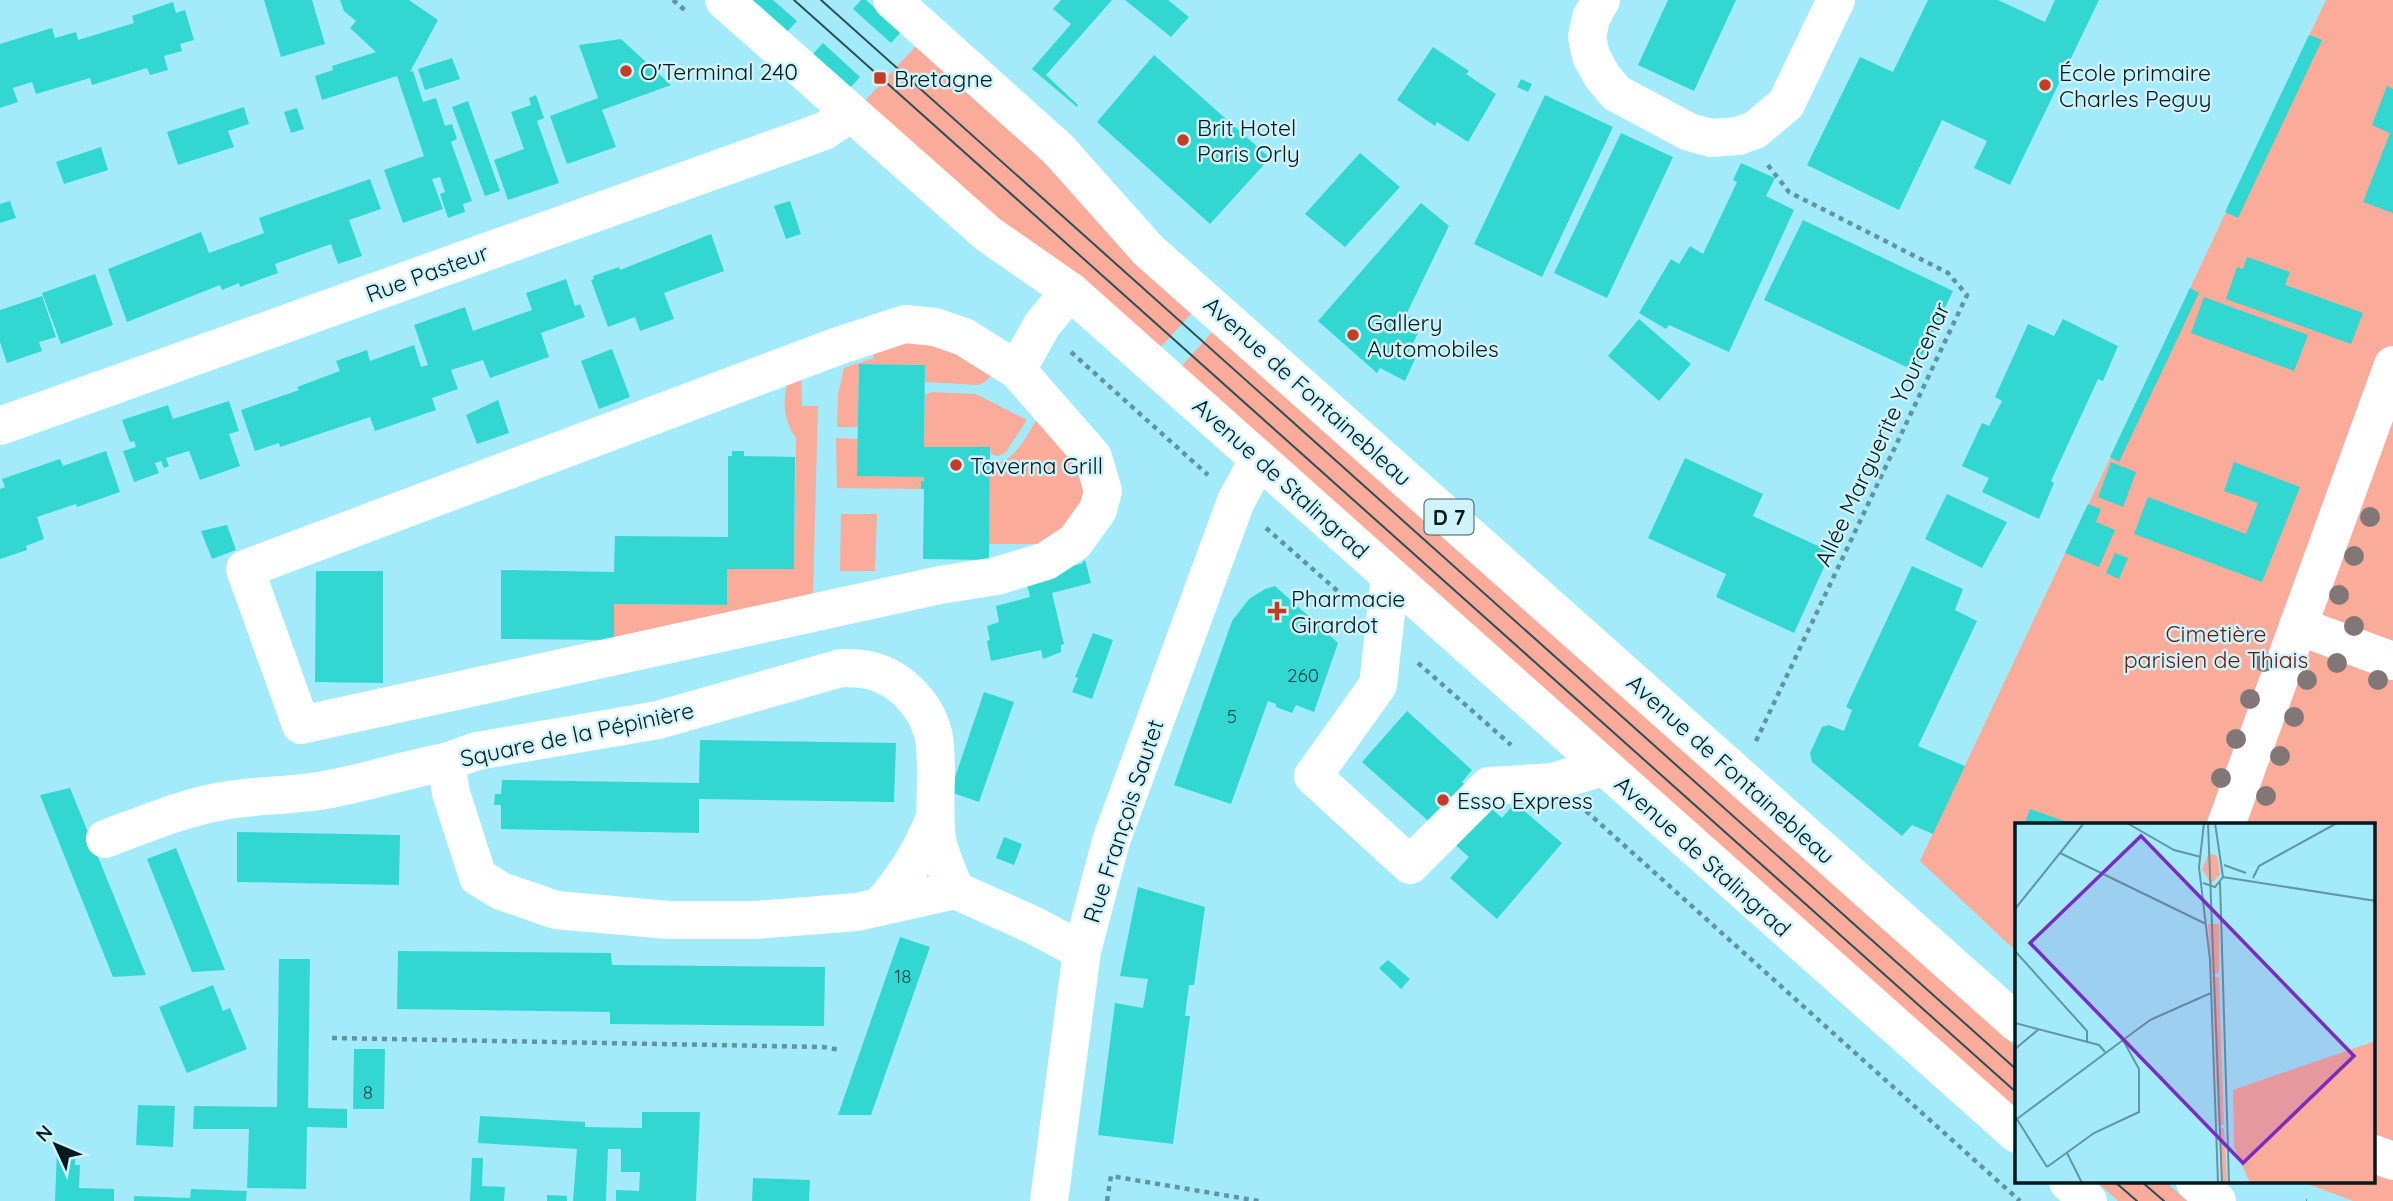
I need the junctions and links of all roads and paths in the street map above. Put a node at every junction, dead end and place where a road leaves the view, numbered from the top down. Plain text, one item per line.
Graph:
1 (724, 0) edge
2 (892, 0) edge
3 (1601, 0) edge
4 (1836, 0) edge
5 (851, 113) junction
6 (1771, 118) junction
7 (1070, 291) junction
8 (2393, 365) edge
9 (1017, 370) junction
10 (0, 426) edge
11 (1259, 459) junction
12 (1390, 576) junction
13 (2298, 626) junction
14 (2393, 661) edge
15 (446, 762) junction
16 (1603, 767) junction
17 (1739, 776) junction
18 (935, 817) junction
19 (2227, 823) edge
20 (105, 839) dead end
21 (955, 890) junction
22 (881, 905) junction
23 (1082, 951) junction
24 (2015, 1021) edge
25 (332, 1038) dead end
26 (841, 1050) dead end
27 (2015, 1132) edge
28 (2376, 1155) edge
29 (2393, 1161) edge
30 (2070, 1184) edge
31 (2197, 1184) edge
32 (1049, 1201) edge
33 (1107, 1201) edge
34 (1259, 1201) edge
35 (2088, 1201) edge
36 (2217, 1201) edge

1 - 5 main road, Avenue de Stalingrad
2 - 17 main road, Avenue de Fontainebleau / D 7
3 - 6 main road
4 - 6 main road
5 - 7 main road, Avenue de Stalingrad
5 - 10 main road, Rue Pasteur
6 - 17 path, Allée Marguerite Yourcenar
7 - 9 main road
7 - 11 main road, Avenue de Stalingrad
8 - 13 main road
9 - 9 main road
11 - 12 main road, Avenue de Stalingrad
11 - 23 main road, Rue François Sautet
12 - 16 main road, Avenue de Stalingrad
12 - 16 main road
13 - 14 main road
13 - 19 main road
15 - 18 main road, Square de la Pépinière
15 - 20 main road, Square de la Pépinière
15 - 22 main road, Square de la Pépinière
16 - 27 main road, Avenue de Stalingrad
17 - 24 main road, Avenue de Fontainebleau / D 7
18 - 21 main road, Square de la Pépinière
18 - 22 main road
21 - 22 main road, Square de la Pépinière
21 - 23 main road
23 - 32 main road, Rue François Sautet
25 - 26 path
28 - 29 main road
30 - 35 main road
31 - 36 main road
33 - 34 path

